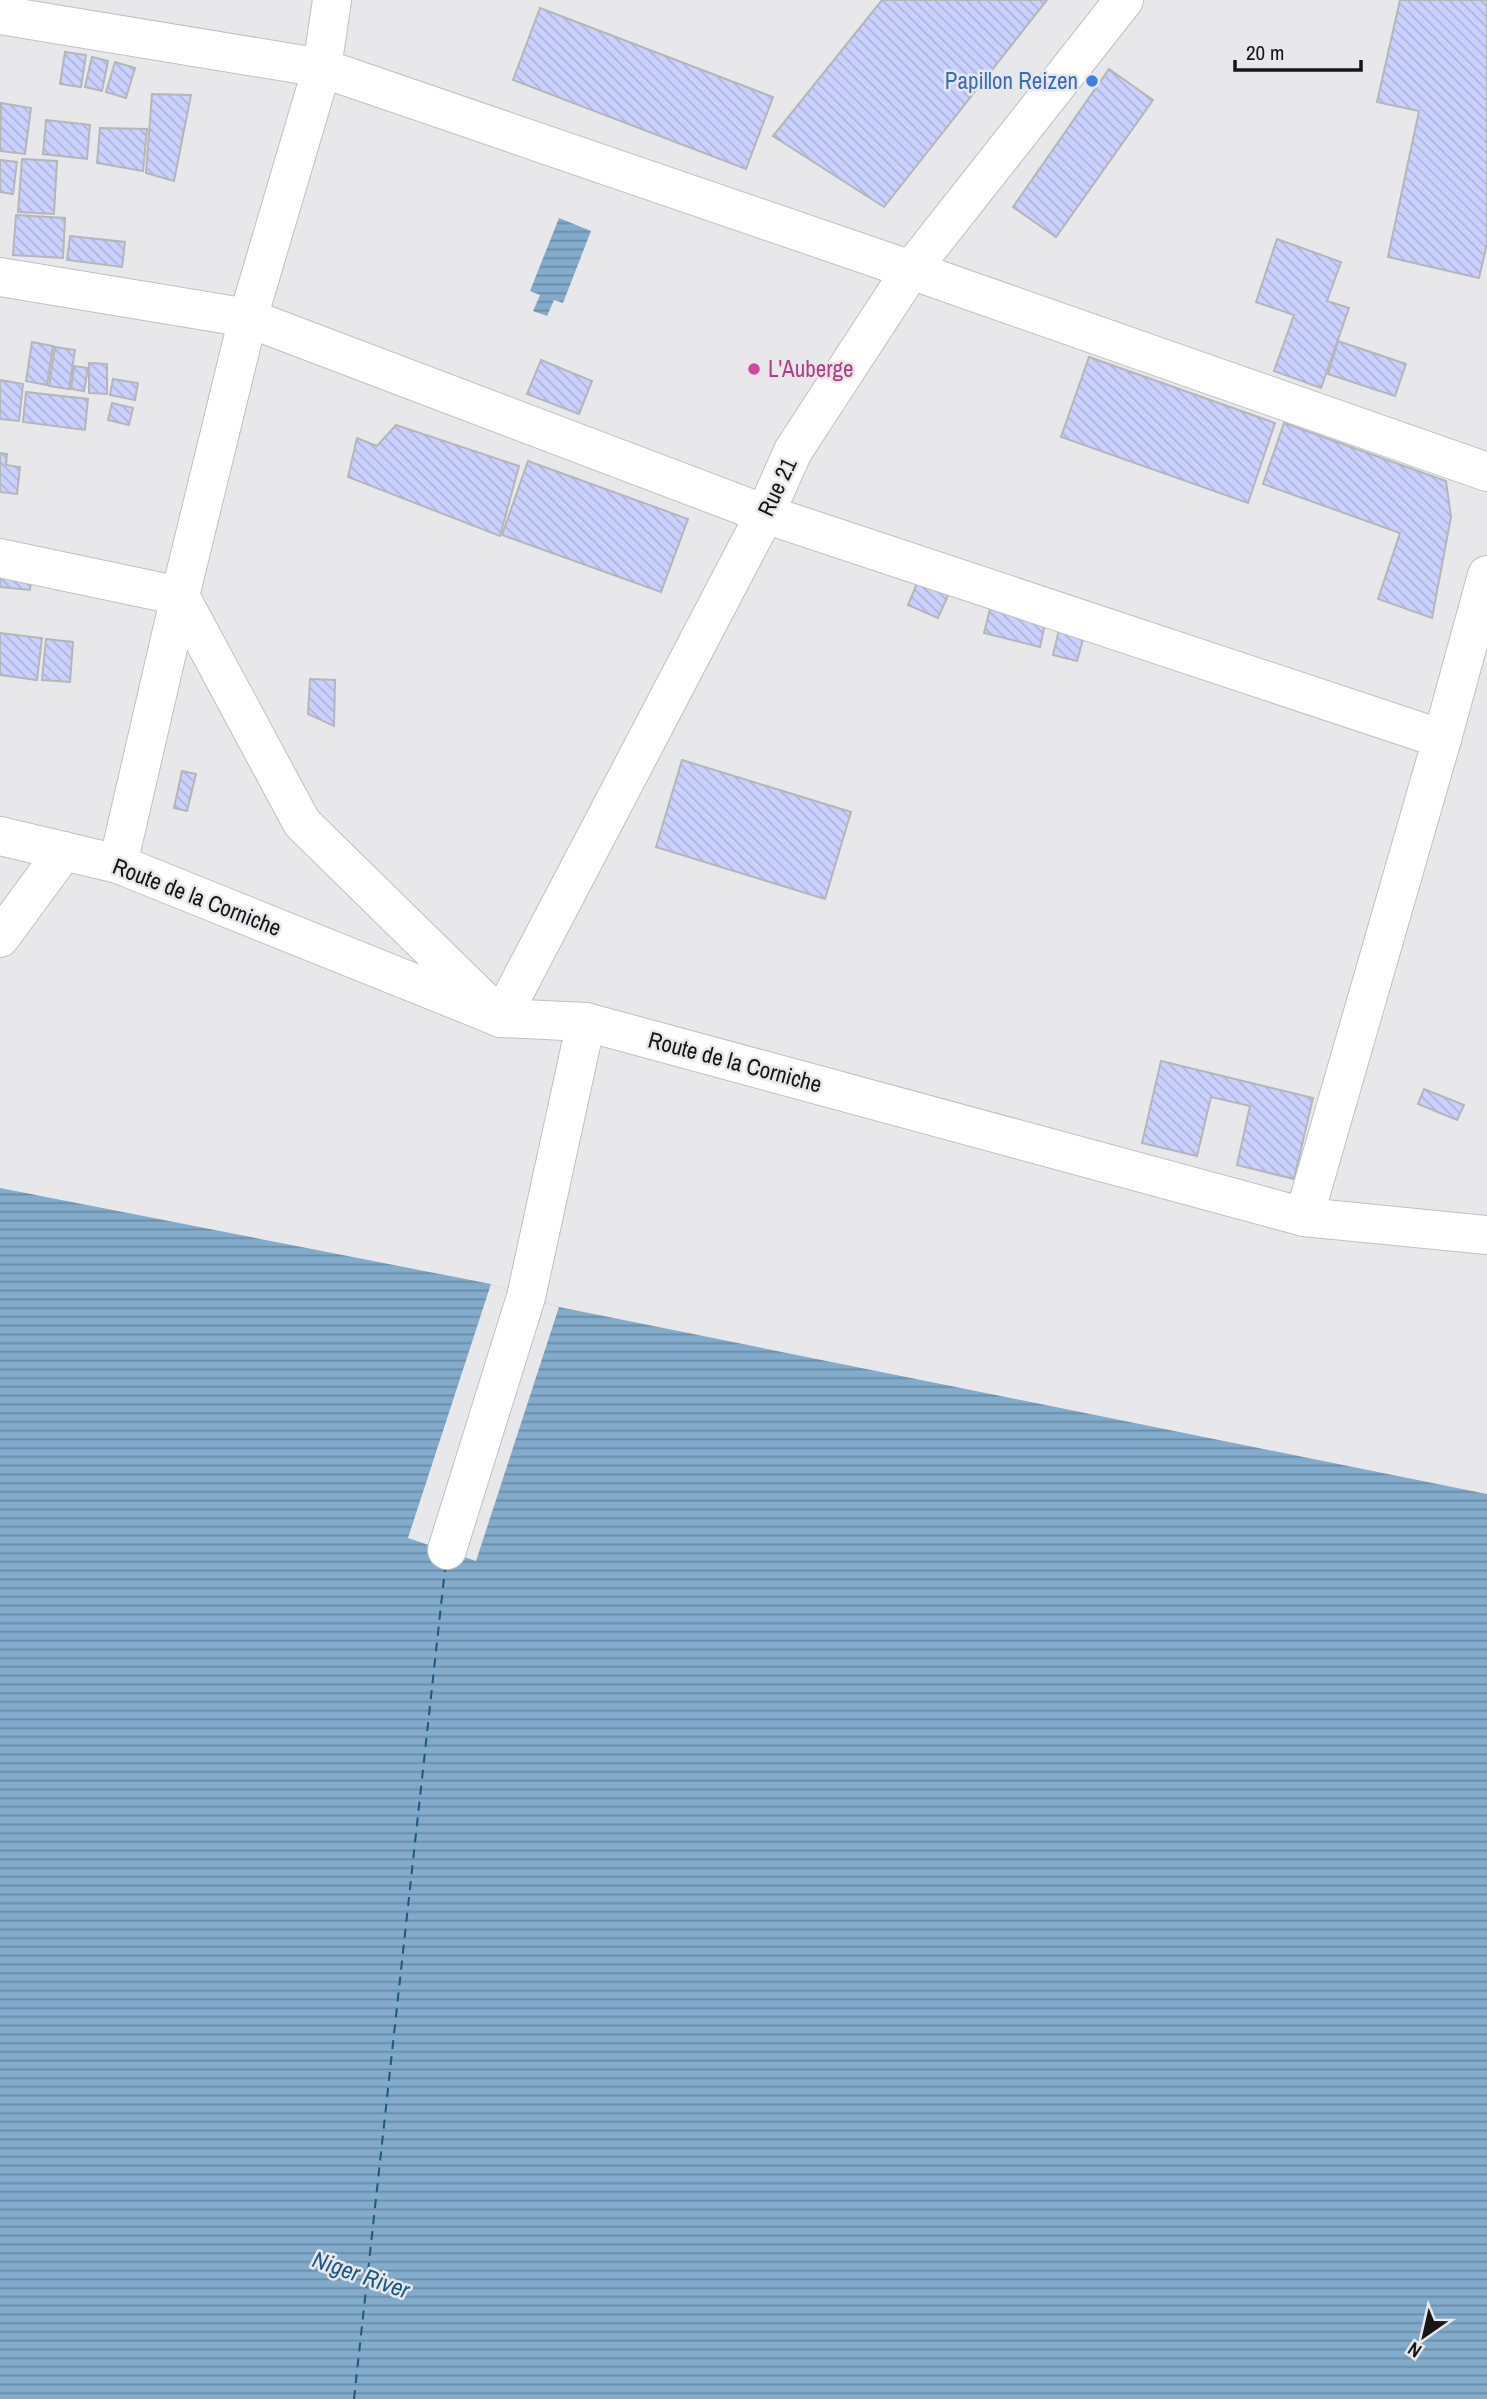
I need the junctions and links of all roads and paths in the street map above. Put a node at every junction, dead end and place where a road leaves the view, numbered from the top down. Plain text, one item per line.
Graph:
1 (332, 0) edge
2 (1124, 0) edge
3 (0, 15) edge
4 (322, 68) junction
5 (911, 270) junction
6 (0, 277) edge
7 (248, 318) junction
8 (1487, 472) edge
9 (765, 514) junction
10 (0, 558) edge
11 (1487, 575) edge
12 (180, 596) junction
13 (1442, 739) junction
14 (0, 836) edge
15 (64, 851) junction
16 (118, 864) junction
17 (0, 938) edge
18 (501, 1018) junction
19 (586, 1022) junction
20 (1304, 1217) junction
21 (1487, 1236) edge
22 (447, 1550) dead end

1 - 4 street
2 - 5 street, Rue 21
3 - 4 street
4 - 5 street
4 - 7 street
5 - 8 street
5 - 9 street, Rue 21
6 - 7 street
7 - 9 street
7 - 12 street
9 - 13 street
9 - 18 street, Rue 21
10 - 12 street
11 - 13 street
12 - 16 street
12 - 18 street
13 - 20 street
14 - 15 street, Route de la Corniche
15 - 16 street, Route de la Corniche
15 - 17 street
16 - 18 street, Route de la Corniche
18 - 19 street, Route de la Corniche
19 - 20 street, Route de la Corniche
19 - 22 street
20 - 21 street, Route de la Corniche

